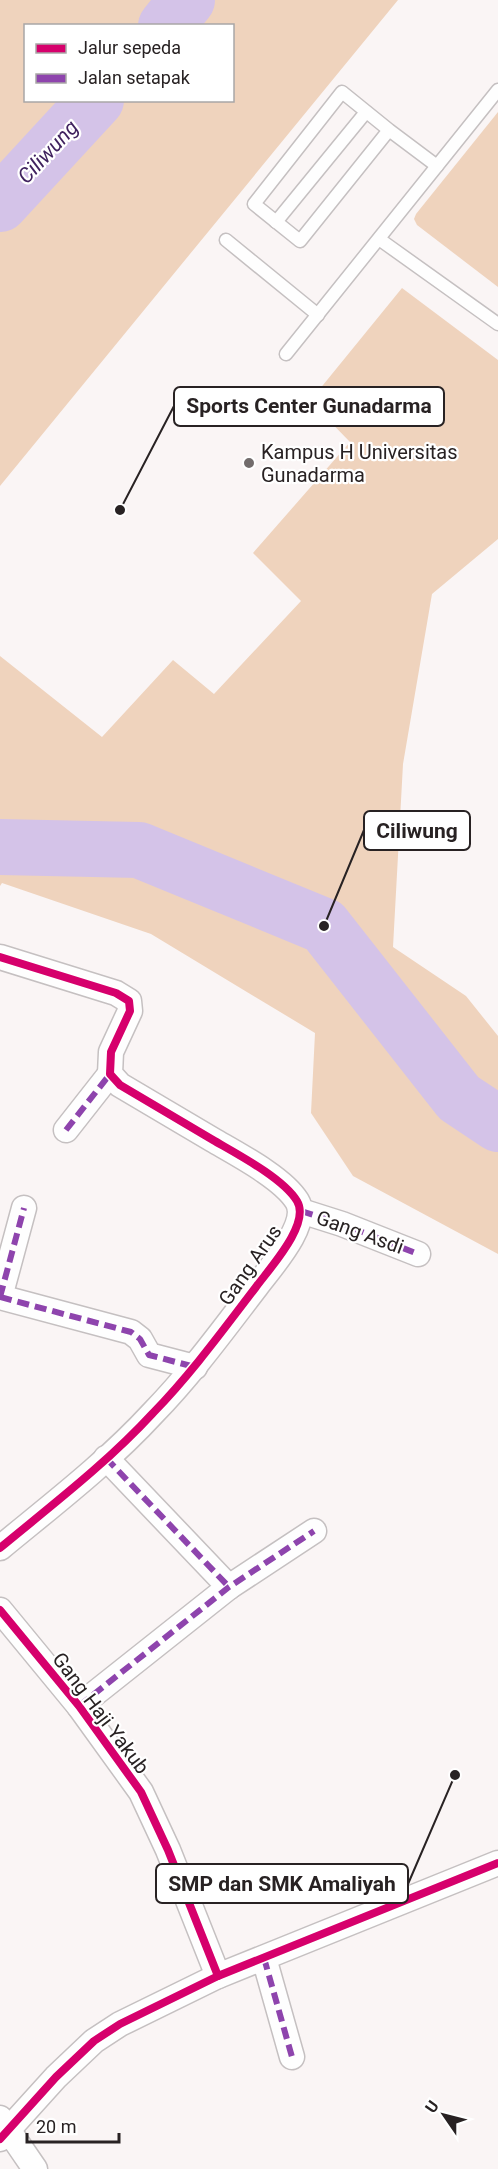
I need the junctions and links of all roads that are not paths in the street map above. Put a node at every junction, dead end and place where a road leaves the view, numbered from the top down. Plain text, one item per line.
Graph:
1 (498, 90) edge
2 (366, 112) junction
3 (389, 130) junction
4 (437, 166) junction
5 (276, 222) junction
6 (379, 239) junction
7 (226, 240) dead end
8 (318, 315) junction
9 (498, 324) edge
10 (286, 354) dead end
11 (0, 957) edge
12 (110, 1074) junction
13 (66, 1130) dead end
14 (24, 1208) dead end
15 (301, 1211) junction
16 (418, 1254) dead end
17 (0, 1297) edge
18 (195, 1367) junction
19 (106, 1458) junction
20 (314, 1531) dead end
21 (0, 1548) edge
22 (229, 1587) junction
23 (0, 1610) edge
24 (79, 1706) junction
25 (498, 1863) edge
26 (264, 1958) junction
27 (218, 1976) junction
28 (292, 2057) dead end
29 (3, 2128) edge
30 (35, 2169) edge

1 - 4 lane
2 - 3 lane
2 - 5 lane
2 - 5 lane
3 - 4 lane
3 - 5 lane
4 - 6 lane
6 - 8 lane
6 - 9 lane
7 - 8 lane
8 - 10 lane
11 - 12 street
12 - 13 street
12 - 15 street, Gang Arus
14 - 17 street
15 - 16 street, Gang Asdi
15 - 18 street, Gang Arus
17 - 18 street
18 - 19 street, Gang Arus
19 - 21 street, Gang Arus
19 - 22 street
20 - 22 street
22 - 24 street
23 - 24 street, Gang Haji Yakub
24 - 27 street, Gang Haji Yakub
25 - 26 street
26 - 27 street
26 - 28 street
27 - 29 street
29 - 30 street

